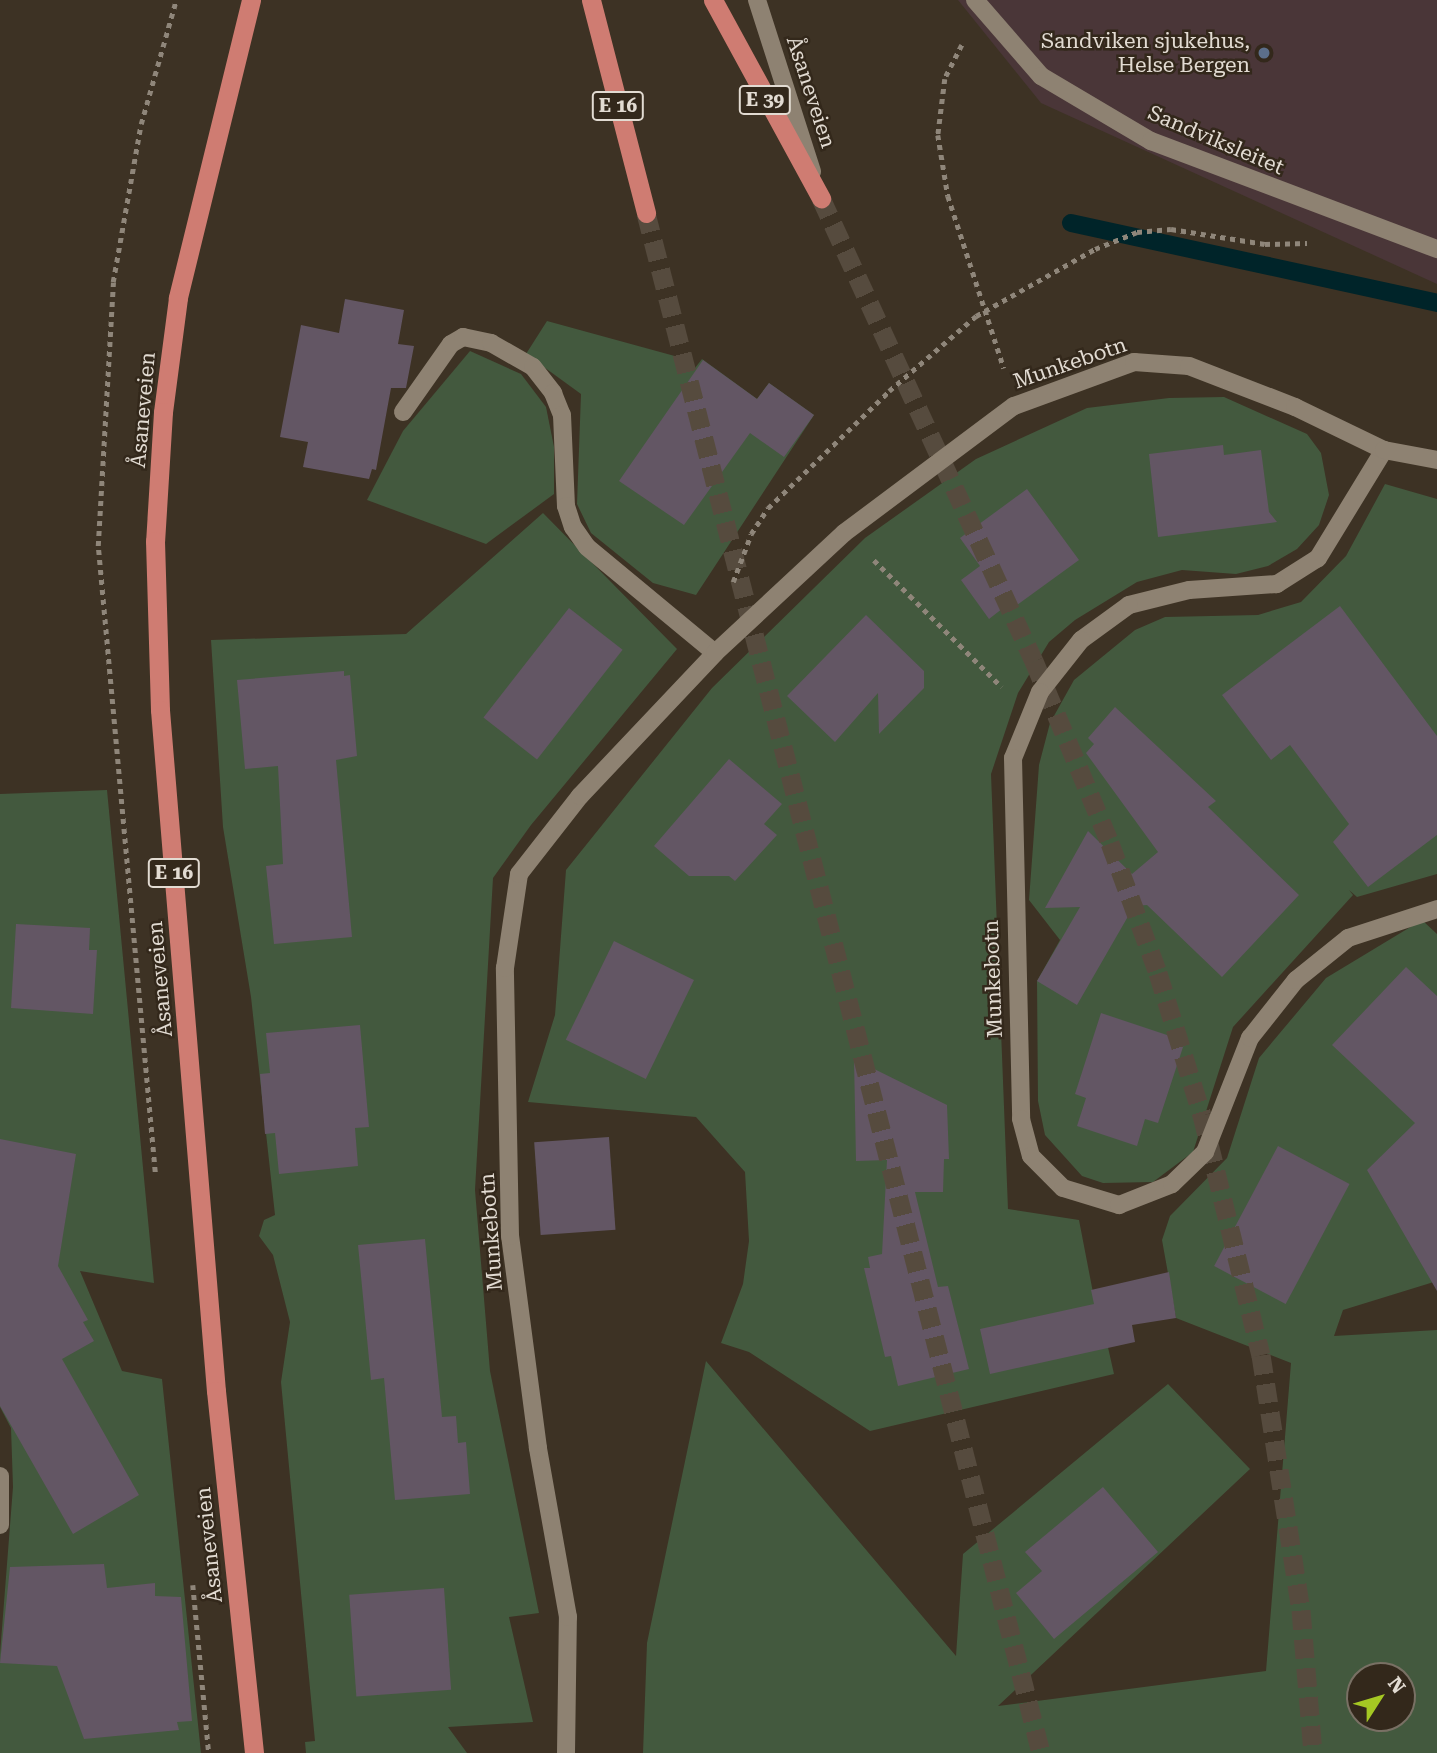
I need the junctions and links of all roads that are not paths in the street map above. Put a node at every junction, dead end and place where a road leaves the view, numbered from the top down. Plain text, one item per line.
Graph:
1 (251, 0) edge
2 (591, 0) edge
3 (713, 0) edge
4 (757, 0) edge
5 (978, 5) edge
6 (821, 198) joint
7 (646, 213) tunnel mouth
8 (1437, 249) edge
9 (403, 412) dead end
10 (1384, 450) junction
11 (1437, 460) edge
12 (715, 653) junction
13 (1437, 909) edge
14 (0, 1476) edge
15 (0, 1525) edge
16 (254, 1753) edge
17 (566, 1753) edge

1 - 16 highway, Åsaneveien / E 16
2 - 7 highway, E 16
3 - 6 highway, E 39
4 - 6 street, Åsaneveien
5 - 8 street, Sandviksleitet
9 - 12 street
10 - 11 street, Munkebotn
10 - 12 street, Munkebotn
10 - 13 street, Munkebotn
12 - 17 street, Munkebotn
14 - 15 street

